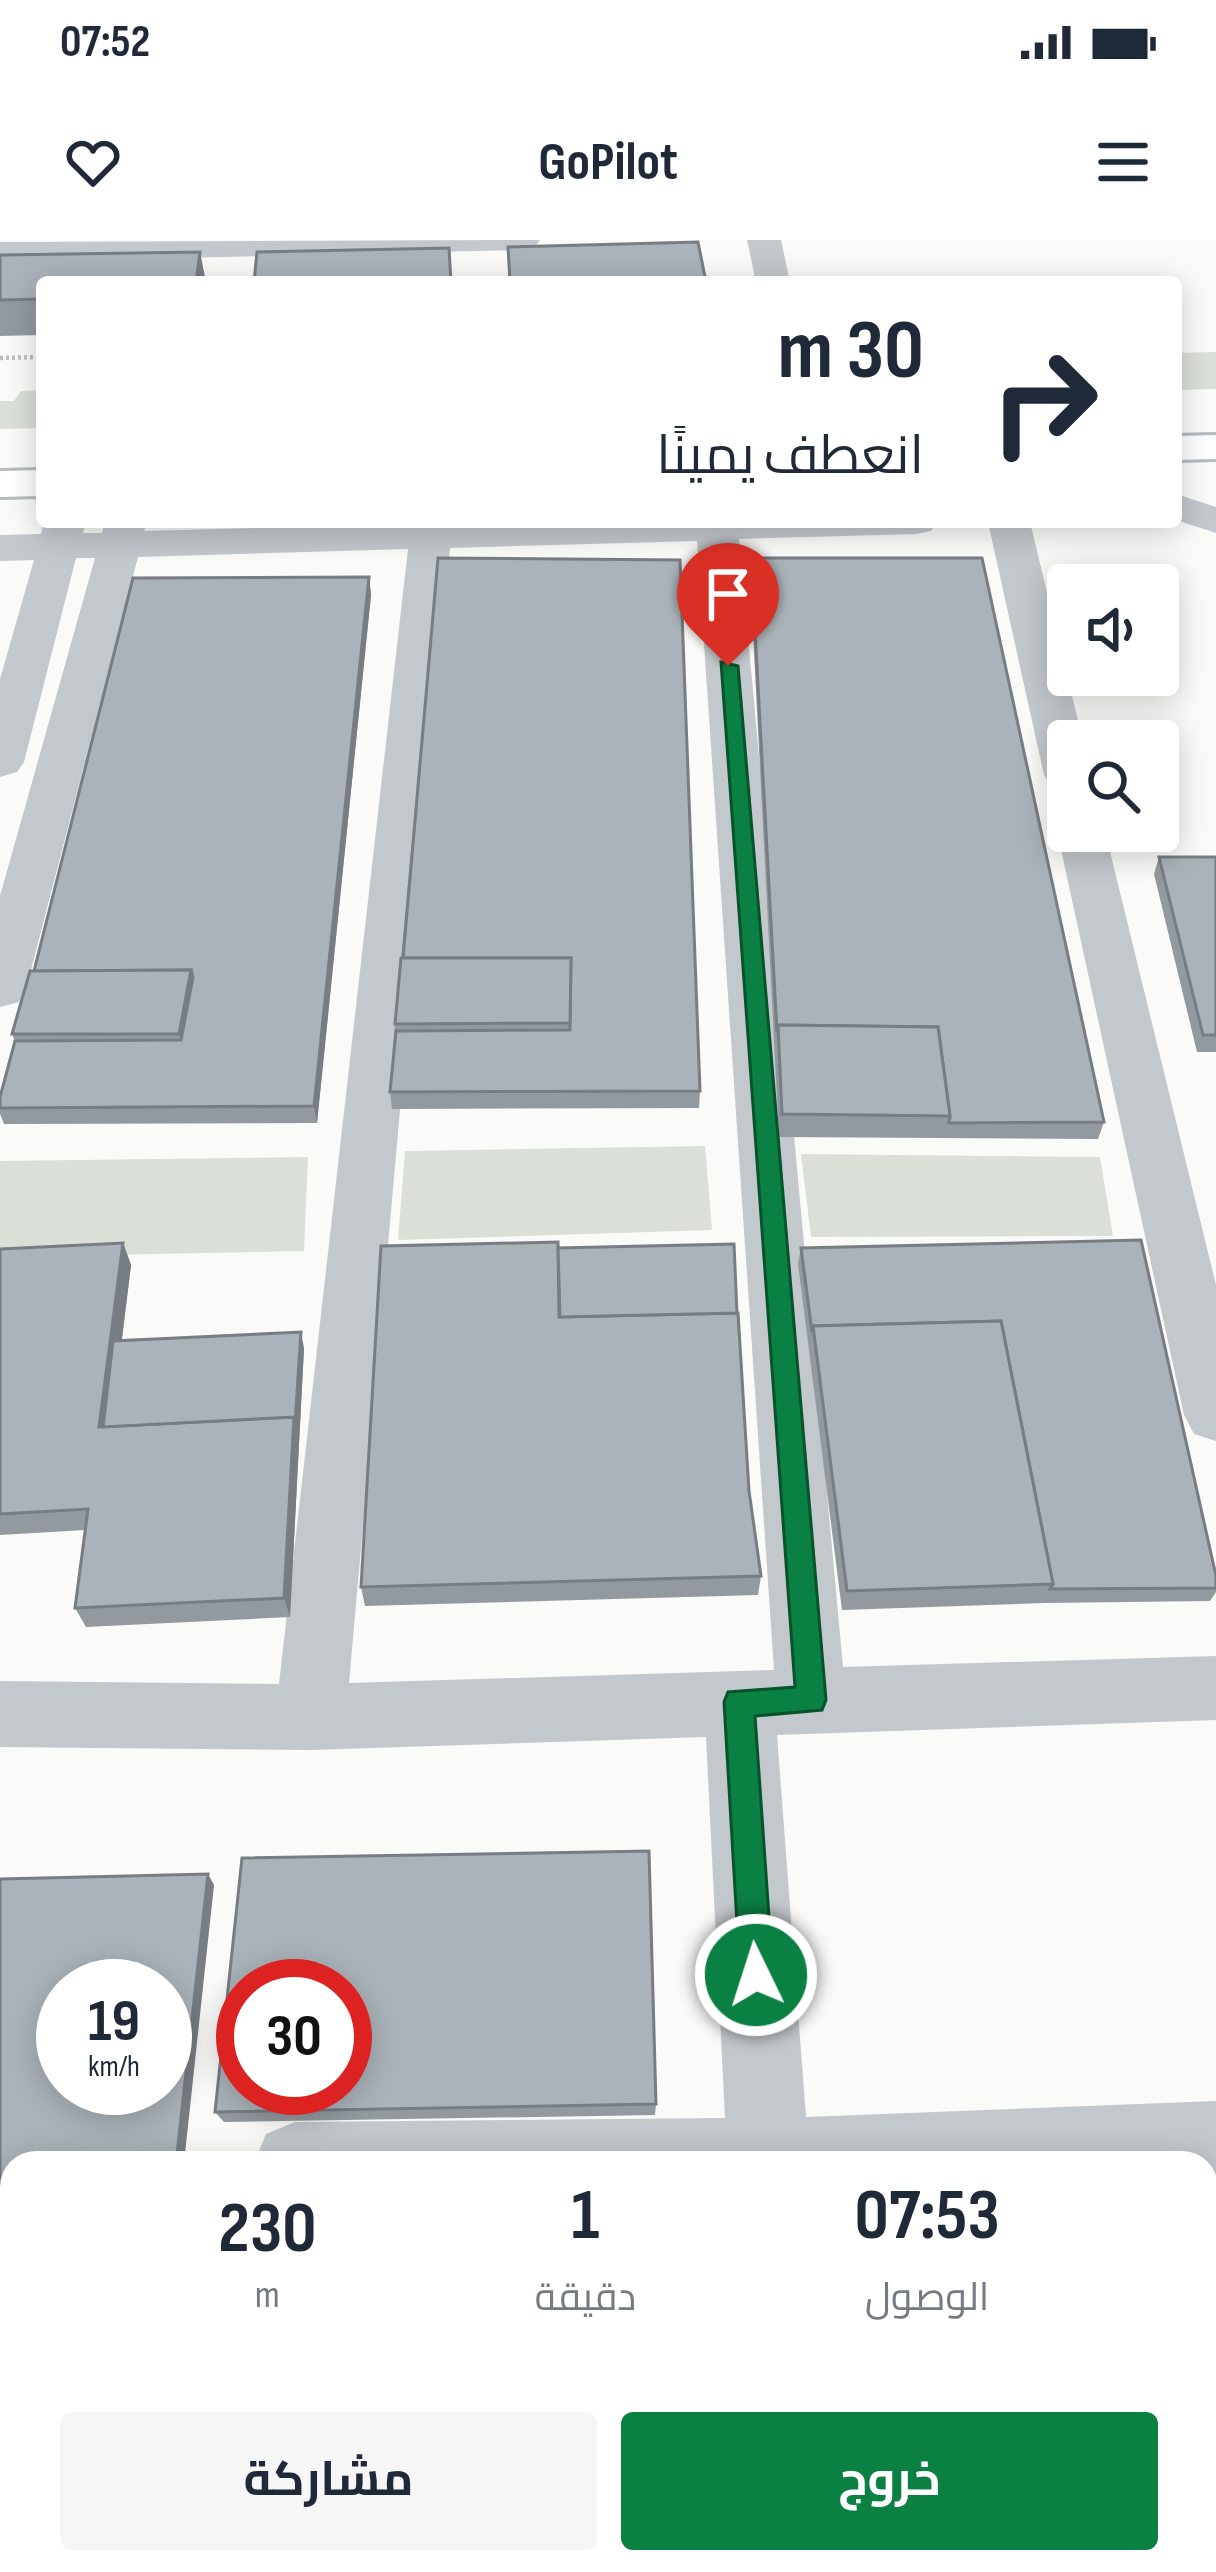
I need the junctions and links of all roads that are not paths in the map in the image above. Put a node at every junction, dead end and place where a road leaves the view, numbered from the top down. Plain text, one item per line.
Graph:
1 (523, 240) edge
2 (0, 252) edge
3 (1216, 414) edge
4 (1182, 416) edge
5 (1216, 447) edge
6 (36, 448) edge
7 (1182, 448) edge
8 (0, 449) edge
9 (36, 483) edge
10 (0, 484) edge
11 (1182, 508) edge
12 (1216, 521) edge
13 (651, 528) edge
14 (717, 528) edge
15 (1011, 528) edge
16 (123, 532) edge
17 (62, 534) edge
18 (430, 538) junction
19 (0, 548) edge
20 (1055, 720) edge
21 (0, 762) edge
22 (1086, 852) edge
23 (0, 989) edge
24 (1216, 1415) edge
25 (1216, 1688) edge
26 (775, 1701) junction
27 (0, 1714) edge
28 (311, 1717) junction
29 (1216, 2142) edge
30 (815, 2151) edge
31 (1004, 2151) edge

1 - 2 street
3 - 4 main road
5 - 7 main road
6 - 8 main road
9 - 10 main road
11 - 12 street
13 - 18 street
14 - 26 street
15 - 20 street
16 - 17 street
16 - 18 street
16 - 23 street
17 - 19 street
17 - 21 street
18 - 28 street
22 - 24 street
25 - 26 street
26 - 28 street
26 - 30 street
27 - 28 street
29 - 31 street

